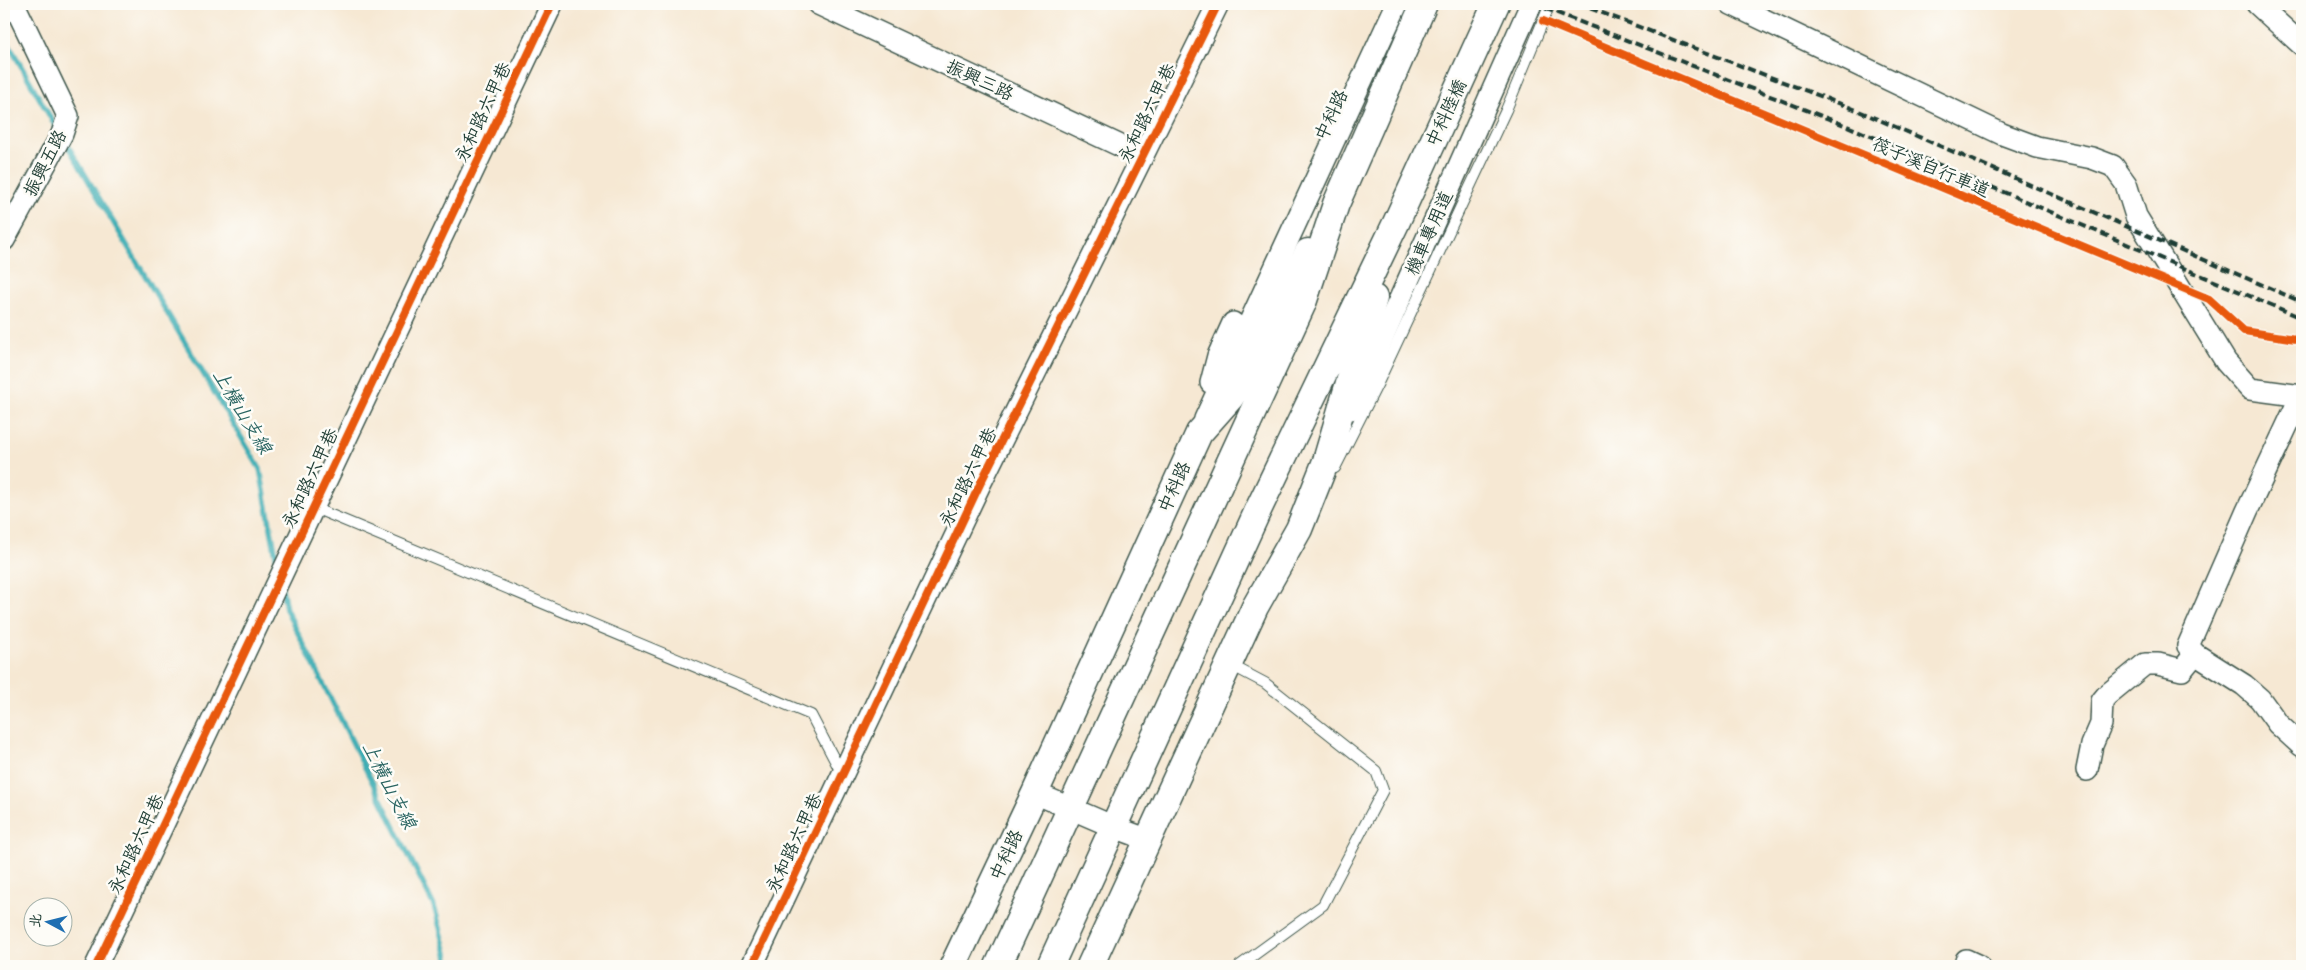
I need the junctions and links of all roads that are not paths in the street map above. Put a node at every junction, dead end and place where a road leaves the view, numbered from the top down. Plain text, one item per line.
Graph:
1 (14, 4) edge
2 (552, 4) edge
3 (818, 4) edge
4 (1218, 4) edge
5 (1384, 4) edge
6 (1397, 4) edge
7 (1424, 4) edge
8 (1496, 4) edge
9 (1531, 4) edge
10 (1550, 4) edge
11 (1731, 4) edge
12 (2257, 4) edge
13 (2302, 45) edge
14 (1142, 156) junction
15 (1336, 204) junction
16 (1396, 223) junction
17 (4, 240) edge
18 (2302, 396) edge
19 (1199, 433) junction
20 (1326, 462) junction
21 (312, 507) junction
22 (1299, 529) junction
23 (2195, 654) junction
24 (1229, 664) junction
25 (2302, 746) edge
26 (2087, 770) dead end
27 (843, 775) junction
28 (1035, 793) junction
29 (1070, 807) junction
30 (1114, 828) junction
31 (1149, 840) junction
32 (96, 966) edge
33 (752, 966) edge
34 (953, 966) edge
35 (998, 966) edge
36 (1050, 966) edge
37 (1090, 966) edge
38 (1239, 966) edge

1 - 17 street, 振興五路
2 - 21 street, 永和路六甲巷
3 - 14 street, 振興三路
4 - 14 street, 永和路六甲巷
5 - 19 street, 中科路
6 - 19 street
7 - 15 street
8 - 16 street, 中科陸橋
9 - 20 street, 機車專用道
10 - 22 lane
11 - 18 street
12 - 13 street
14 - 27 street, 永和路六甲巷
15 - 19 street
15 - 29 street
16 - 20 street
16 - 30 street
18 - 23 street
19 - 28 street, 中科路
20 - 22 street
21 - 27 lane
21 - 32 street, 永和路六甲巷
22 - 24 street
23 - 25 street
23 - 26 street
24 - 31 street
24 - 38 lane
27 - 33 street, 永和路六甲巷
28 - 29 street
28 - 34 street, 中科路
29 - 30 street
29 - 35 street
30 - 31 street
30 - 36 street
31 - 37 street

